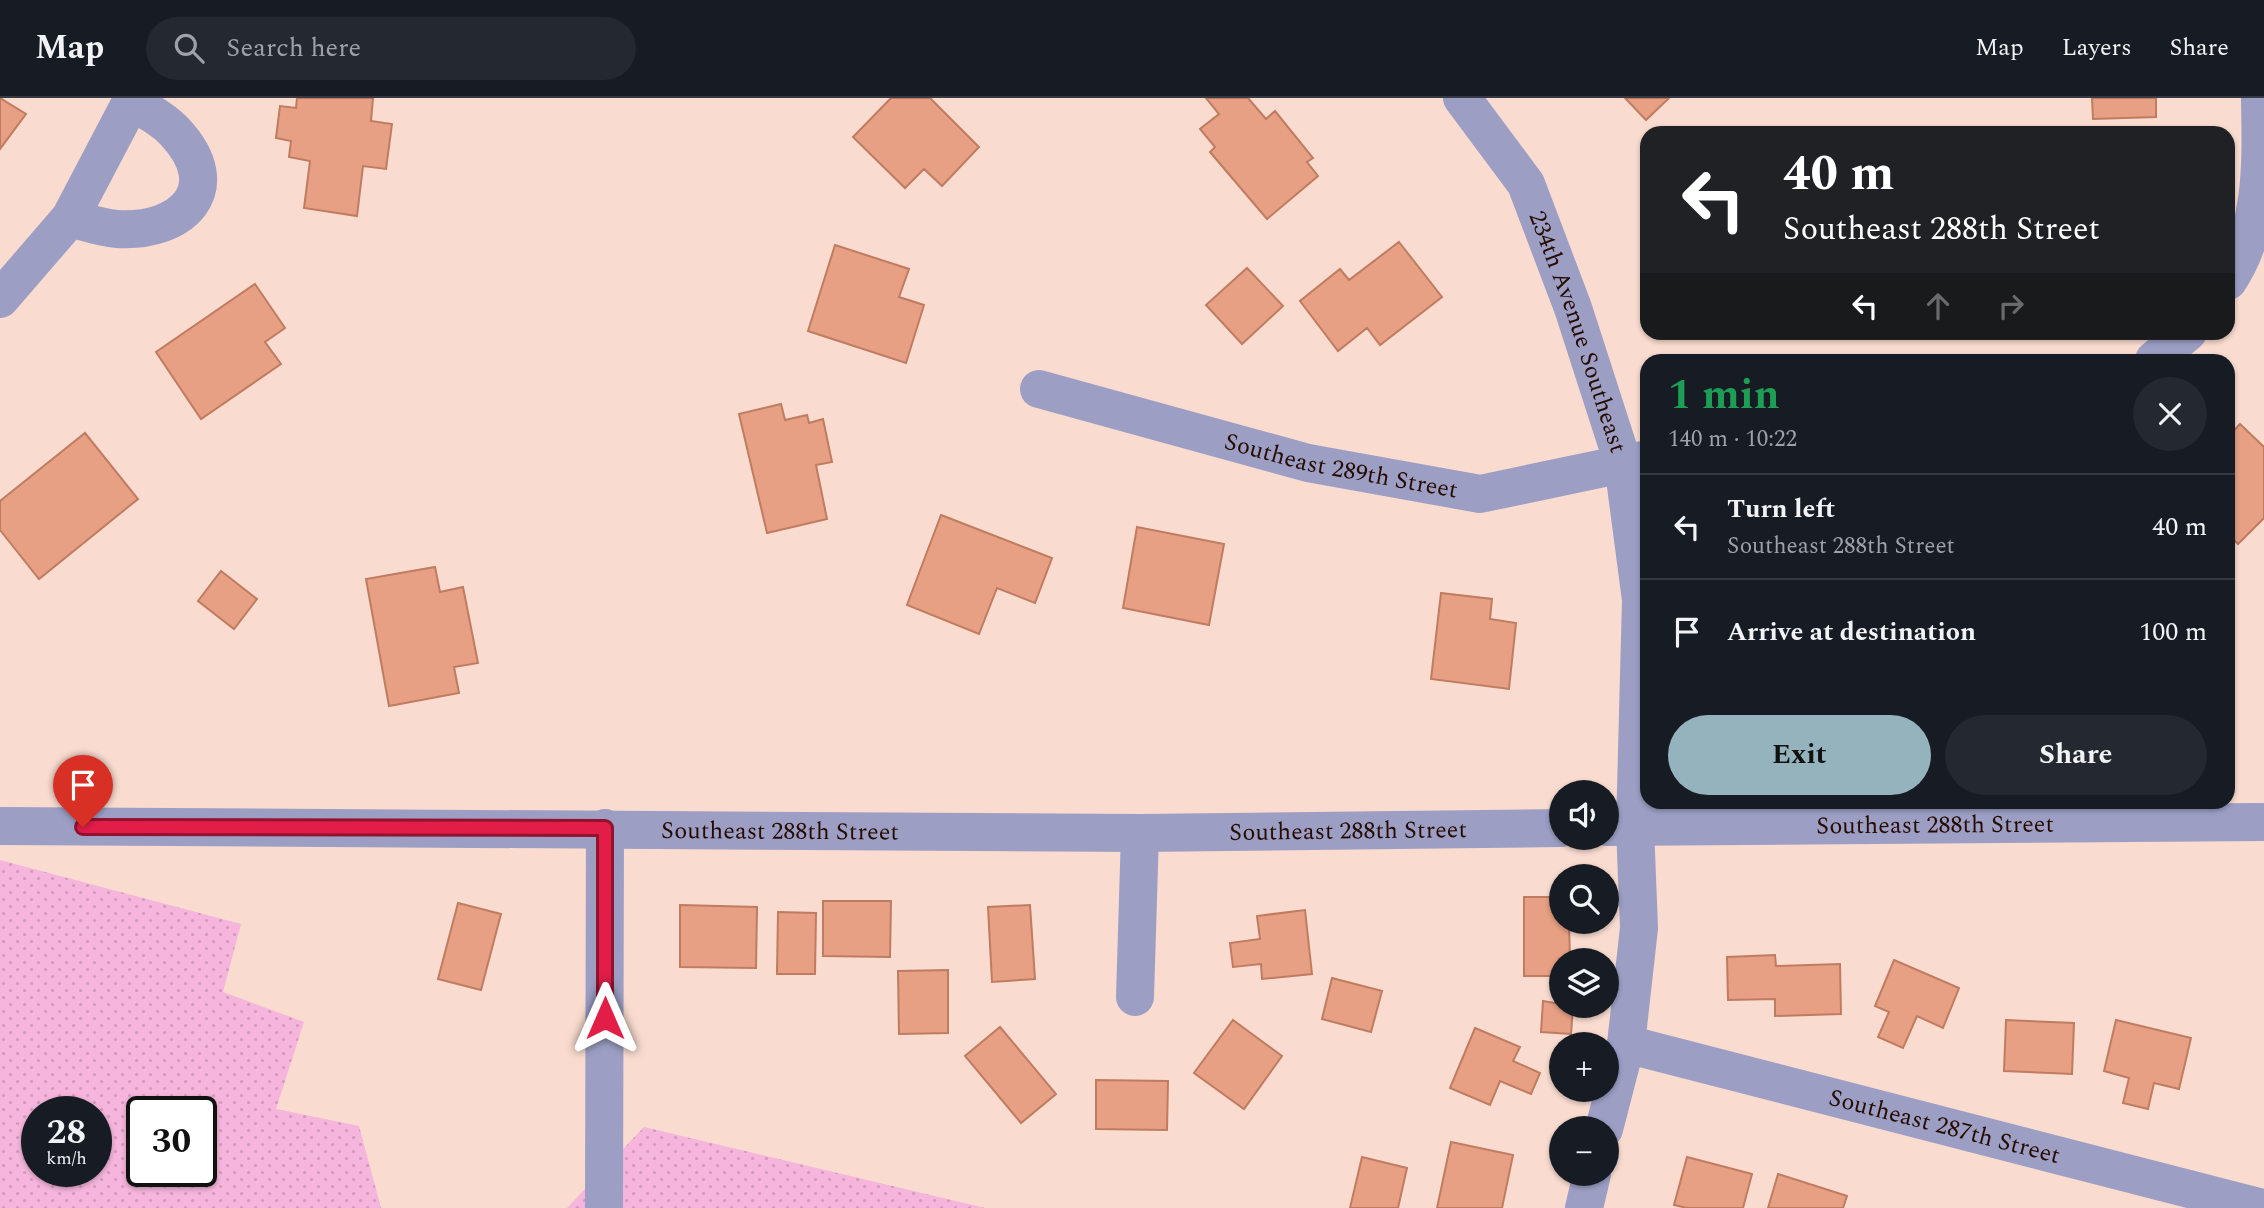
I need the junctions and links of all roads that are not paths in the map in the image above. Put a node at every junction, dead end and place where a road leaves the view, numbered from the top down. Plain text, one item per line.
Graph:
1 (1462, 98) edge
2 (2260, 98) edge
3 (132, 100) edge
4 (70, 218) junction
5 (2235, 264) edge
6 (0, 299) edge
7 (2179, 340) edge
8 (2162, 354) edge
9 (1039, 389) dead end
10 (1635, 461) edge
11 (1640, 577) edge
12 (1640, 611) edge
13 (2264, 822) edge
14 (0, 826) edge
15 (1621, 827) edge
16 (605, 828) junction
17 (1549, 828) edge
18 (1140, 833) junction
19 (1135, 997) dead end
20 (1626, 1044) junction
21 (1607, 1116) edge
22 (1589, 1186) edge
23 (604, 1208) edge
24 (1584, 1208) edge
25 (2263, 1208) edge

1 - 10 street, 234th Avenue Southeast
2 - 5 street
3 - 4 street
3 - 4 street
4 - 6 street
7 - 8 street
9 - 10 street, Southeast 289th Street
10 - 11 street, 234th Avenue Southeast
12 - 15 street, 234th Avenue Southeast
13 - 15 street, Southeast 288th Street
14 - 16 street, Southeast 288th Street
15 - 20 street, 234th Avenue Southeast
16 - 18 street, Southeast 288th Street
16 - 23 street
17 - 18 street, Southeast 288th Street
18 - 19 street
20 - 21 street, 234th Avenue Southeast
20 - 25 street, Southeast 287th Street
22 - 24 street

